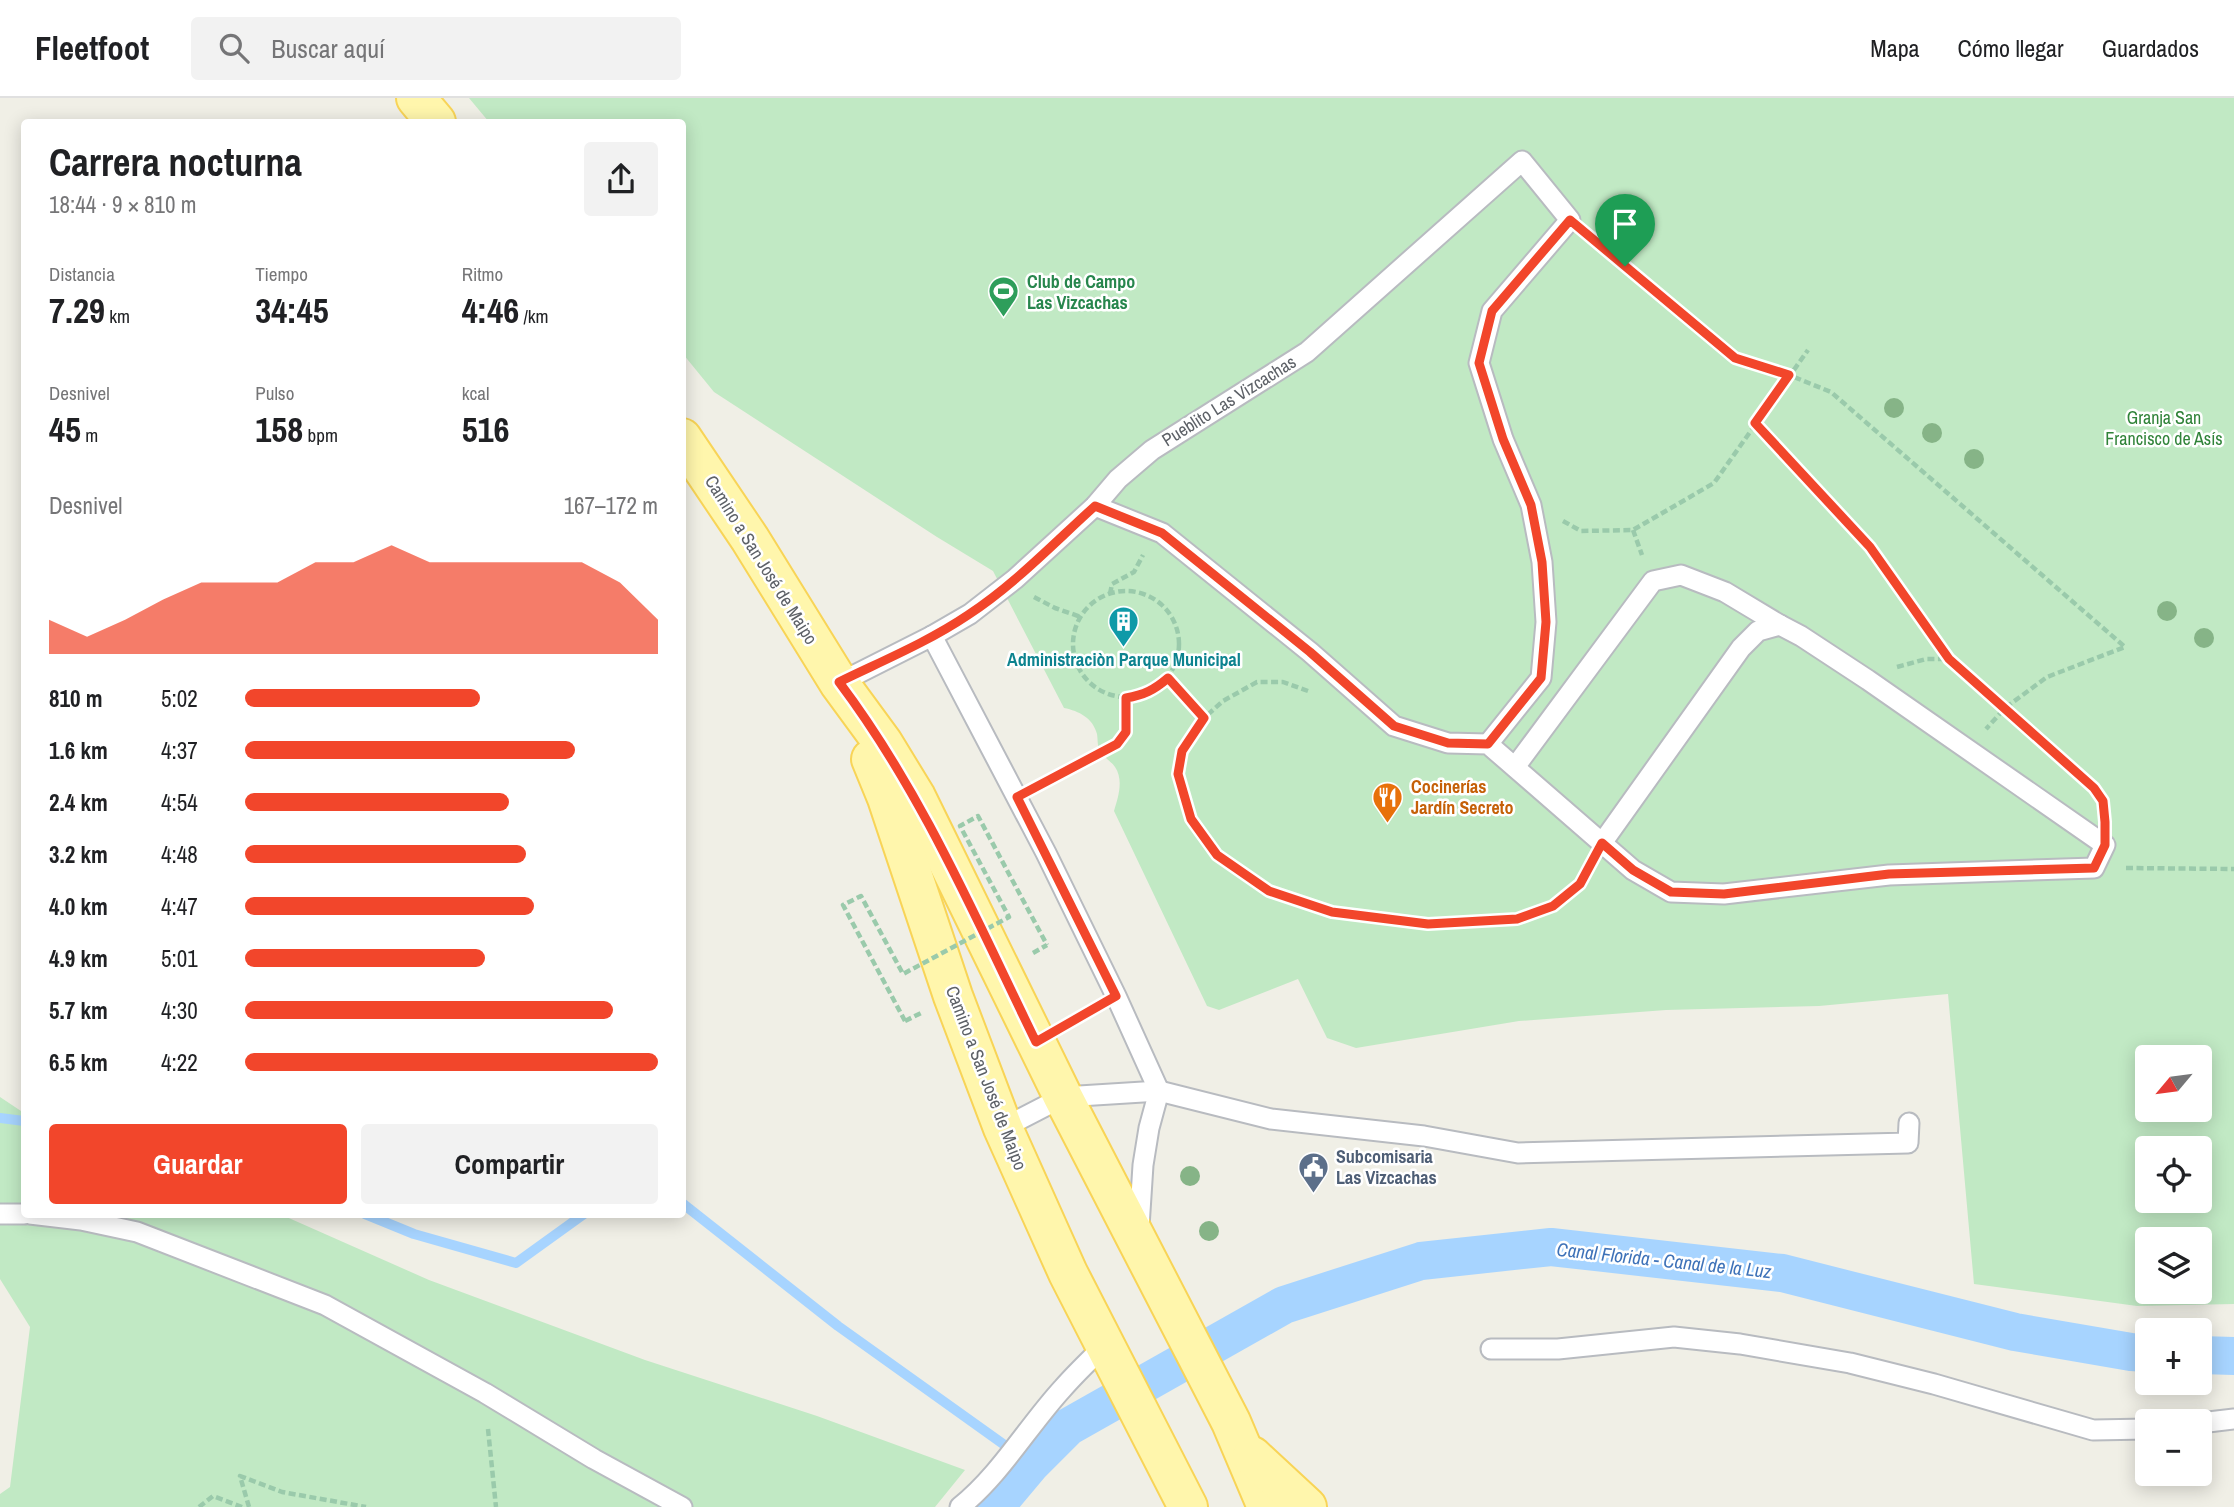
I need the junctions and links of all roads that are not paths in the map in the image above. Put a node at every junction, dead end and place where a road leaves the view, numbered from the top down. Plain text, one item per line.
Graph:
1 (416, 98) edge
2 (434, 119) edge
3 (686, 444) edge
4 (1095, 506) junction
5 (1780, 625) junction
6 (932, 636) junction
7 (839, 682) junction
8 (1488, 744) junction
9 (1515, 767) junction
10 (1602, 843) junction
11 (1159, 1091) junction
12 (1063, 1097) junction
13 (1909, 1123) dead end
14 (1003, 1128) junction
15 (0, 1214) edge
16 (21, 1214) edge
17 (64, 1218) edge
18 (1139, 1247) junction
19 (1106, 1347) junction
20 (1491, 1349) dead end
21 (2234, 1419) edge
22 (2212, 1422) edge
23 (2135, 1429) edge
24 (1237, 1435) junction
25 (682, 1507) edge
26 (960, 1507) edge
27 (1188, 1507) edge
28 (1268, 1507) edge
29 (1307, 1507) edge

1 - 2 main road
3 - 7 main road, Camino a San José de Maipo
4 - 6 lane, Pueblito Las Vizcachas
4 - 8 lane
4 - 8 lane, Pueblito Las Vizcachas
5 - 9 lane
5 - 10 lane
5 - 10 lane
6 - 7 lane, Pueblito Las Vizcachas
6 - 11 lane
7 - 12 main road, Camino a San José de Maipo
7 - 14 main road, Camino a San José de Maipo
8 - 9 lane
9 - 10 lane
11 - 12 lane
11 - 13 lane
11 - 18 lane
12 - 14 lane
12 - 18 main road, Camino a San José de Maipo
14 - 19 main road, Camino a San José de Maipo
15 - 16 lane
17 - 25 lane
18 - 24 main road, Camino a San José de Maipo
19 - 26 lane
19 - 27 main road, Camino a San José de Maipo
20 - 23 lane
21 - 22 lane
24 - 28 main road, Camino a San José de Maipo
24 - 29 main road

